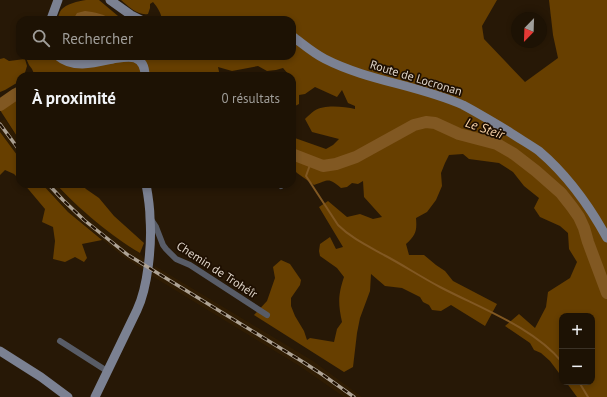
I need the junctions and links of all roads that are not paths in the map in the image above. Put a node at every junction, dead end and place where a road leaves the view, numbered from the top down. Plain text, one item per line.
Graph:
1 (50, 0) edge
2 (58, 0) edge
3 (110, 0) edge
4 (51, 16) edge
5 (52, 16) edge
6 (134, 16) edge
7 (296, 39) edge
8 (64, 60) edge
9 (108, 60) edge
10 (139, 60) edge
11 (145, 72) edge
12 (146, 188) edge
13 (150, 218) junction
14 (607, 238) edge
15 (267, 316) dead end
16 (60, 341) dead end
17 (0, 350) edge
18 (107, 371) junction
19 (68, 397) edge
20 (95, 397) edge

1 - 4 street
2 - 5 street
3 - 6 street
7 - 14 street, Route de Locronan
8 - 9 street
10 - 11 street
12 - 13 street
13 - 15 street, Chemin de Trohéîr
13 - 18 street
16 - 18 street
17 - 19 street
18 - 20 street

